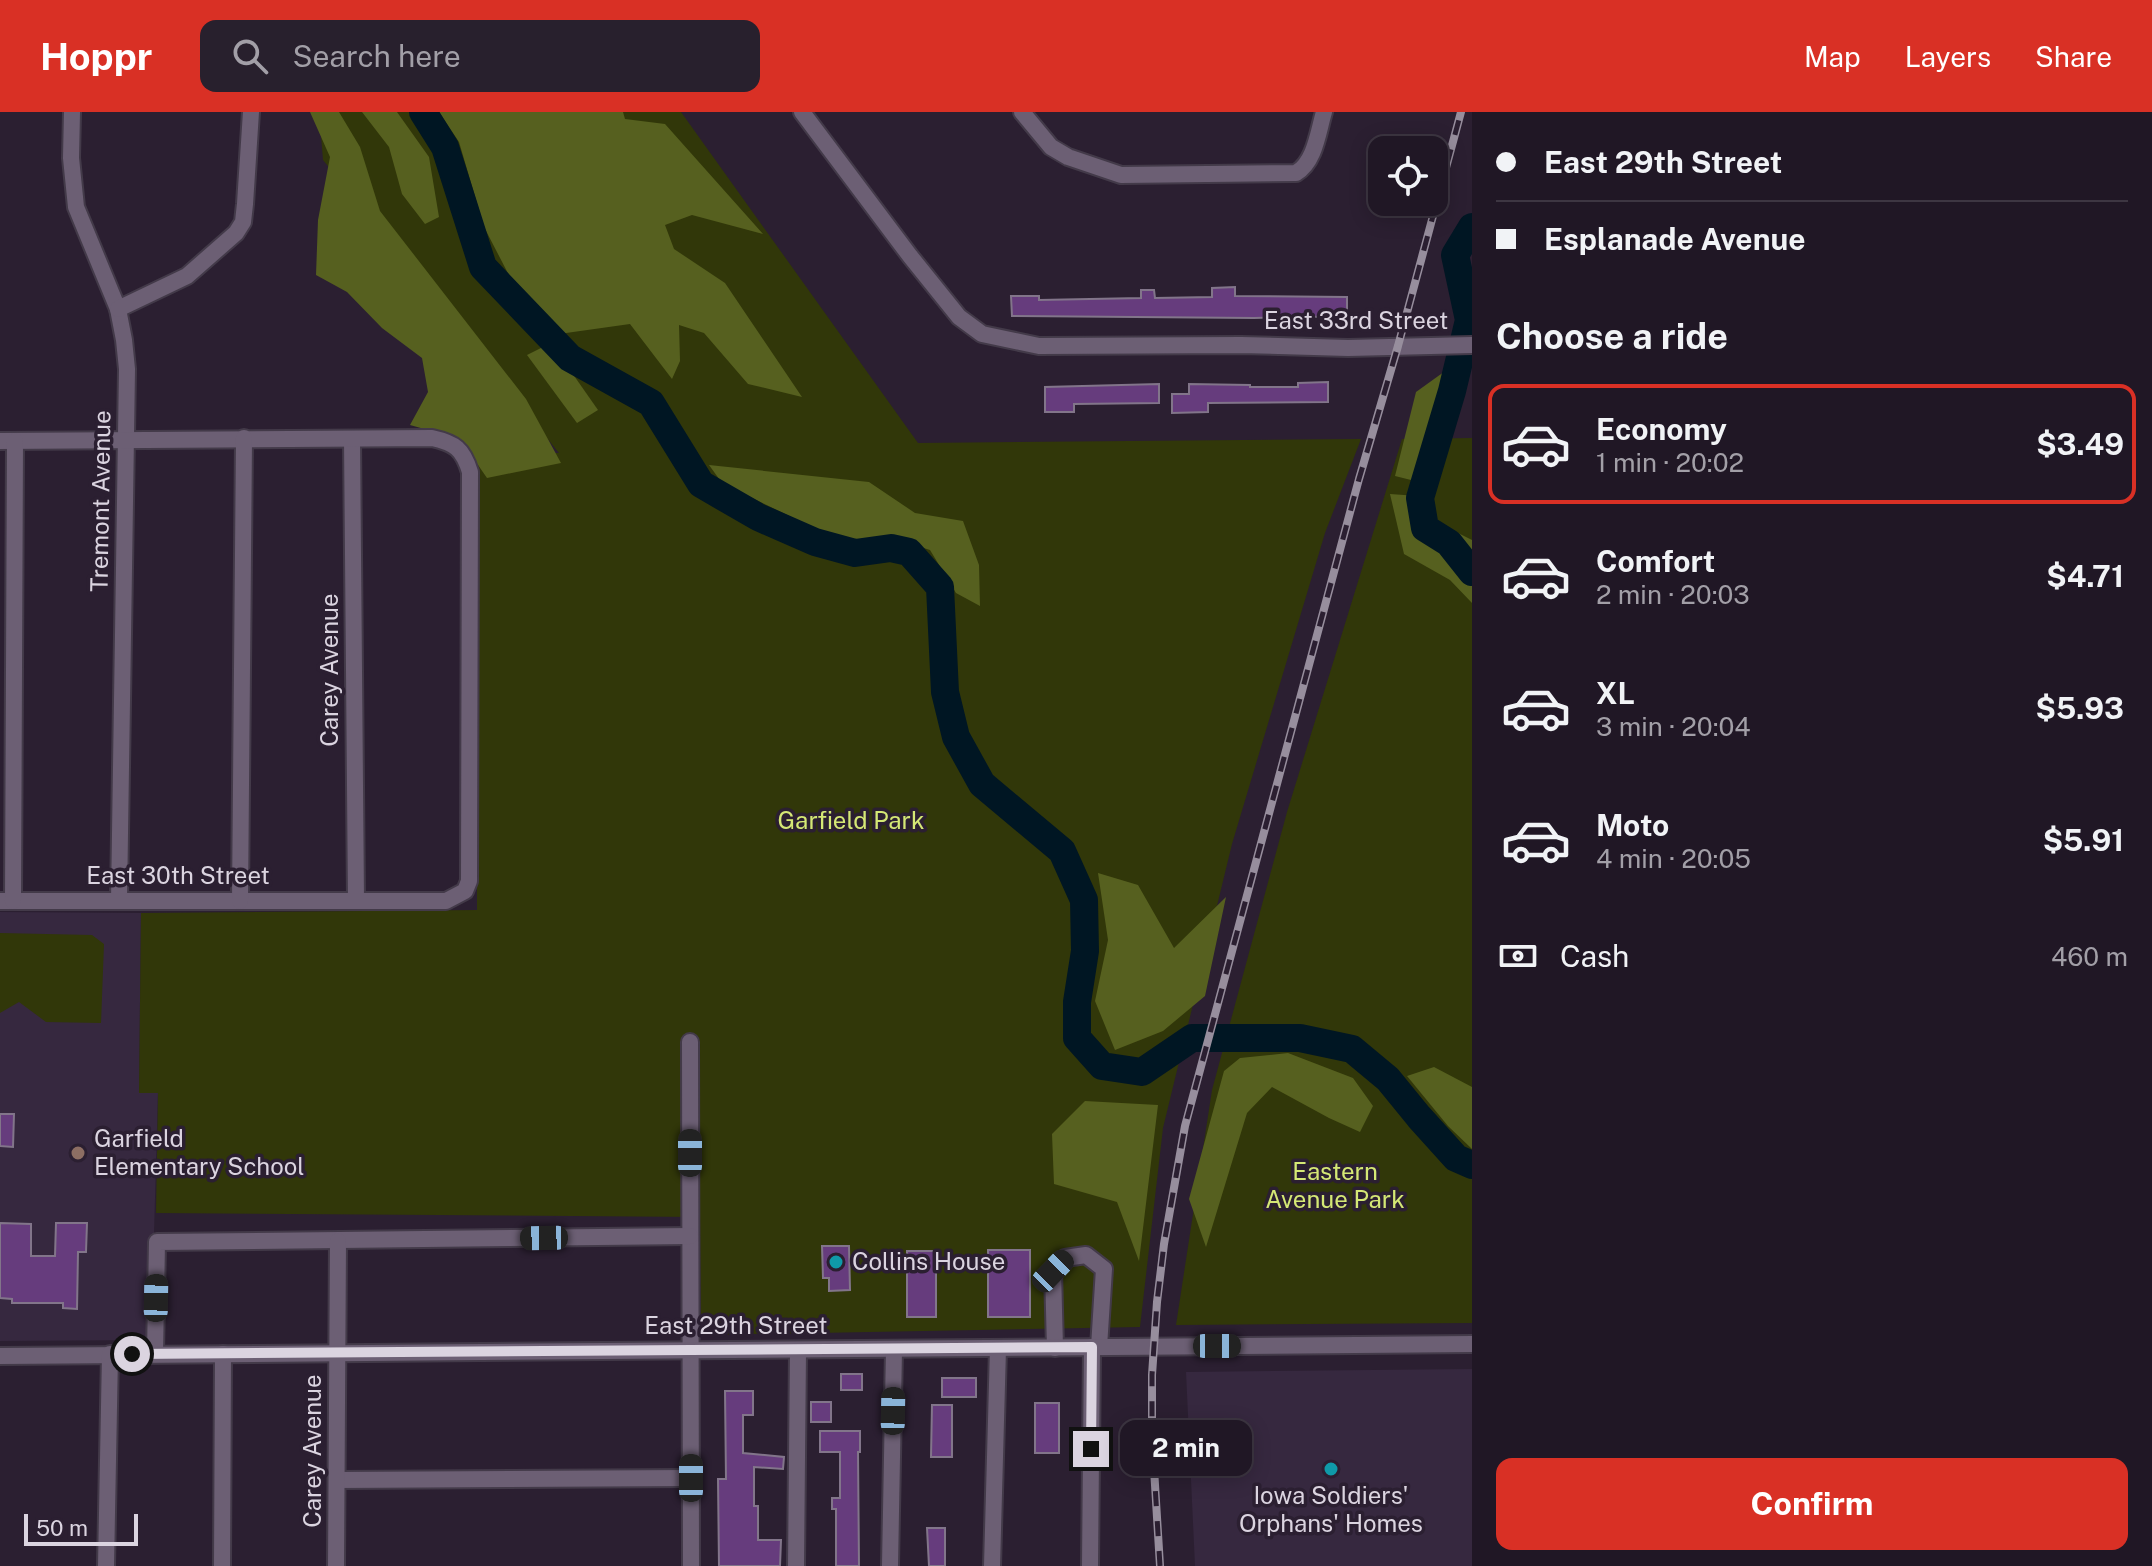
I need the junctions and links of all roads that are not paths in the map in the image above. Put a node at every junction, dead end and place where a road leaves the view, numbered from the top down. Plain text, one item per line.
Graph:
1 (72, 112) edge
2 (251, 112) edge
3 (802, 112) edge
4 (1022, 112) edge
5 (1322, 118) edge
6 (118, 309) junction
7 (1472, 345) edge
8 (244, 438) junction
9 (352, 439) junction
10 (127, 440) junction
11 (8, 441) edge
12 (119, 900) junction
13 (6, 901) edge
14 (240, 901) junction
15 (356, 901) junction
16 (690, 1042) dead end
17 (690, 1236) junction
18 (338, 1241) junction
19 (1472, 1344) edge
20 (1095, 1347) junction
21 (998, 1348) junction
22 (1055, 1348) junction
23 (894, 1349) junction
24 (798, 1350) junction
25 (691, 1351) junction
26 (110, 1354) junction
27 (155, 1354) junction
28 (223, 1354) junction
29 (338, 1354) junction
30 (0, 1356) edge
31 (691, 1478) junction
32 (337, 1480) junction
33 (106, 1566) edge
34 (222, 1566) edge
35 (336, 1566) edge
36 (691, 1566) edge
37 (796, 1566) edge
38 (890, 1566) edge
39 (992, 1566) edge
40 (1090, 1566) edge

1 - 6 street, Tremont Avenue
2 - 6 street
3 - 7 street, East 33rd Street
4 - 5 street
6 - 10 street, Tremont Avenue
8 - 9 street
8 - 10 street
8 - 14 street
9 - 15 street, Carey Avenue
9 - 15 street, East 30th Street
10 - 11 street
10 - 12 street, Tremont Avenue
11 - 13 street
12 - 13 street, East 30th Street
12 - 14 street, East 30th Street
14 - 15 street, East 30th Street
16 - 17 street
17 - 18 street
17 - 25 street
18 - 27 street
18 - 29 street, Carey Avenue
19 - 20 street, East 29th Street
20 - 22 street, East 29th Street
20 - 22 street
20 - 40 street
21 - 22 street, East 29th Street
21 - 23 street, East 29th Street
21 - 39 street
23 - 24 street, East 29th Street
23 - 38 street
24 - 25 street, East 29th Street
24 - 37 street
25 - 29 street, East 29th Street
25 - 31 street
26 - 27 street, East 29th Street
26 - 30 street, East 29th Street
26 - 33 street
27 - 28 street, East 29th Street
28 - 29 street, East 29th Street
28 - 34 street
29 - 32 street, Carey Avenue
31 - 32 street
31 - 36 street
32 - 35 street, Carey Avenue

